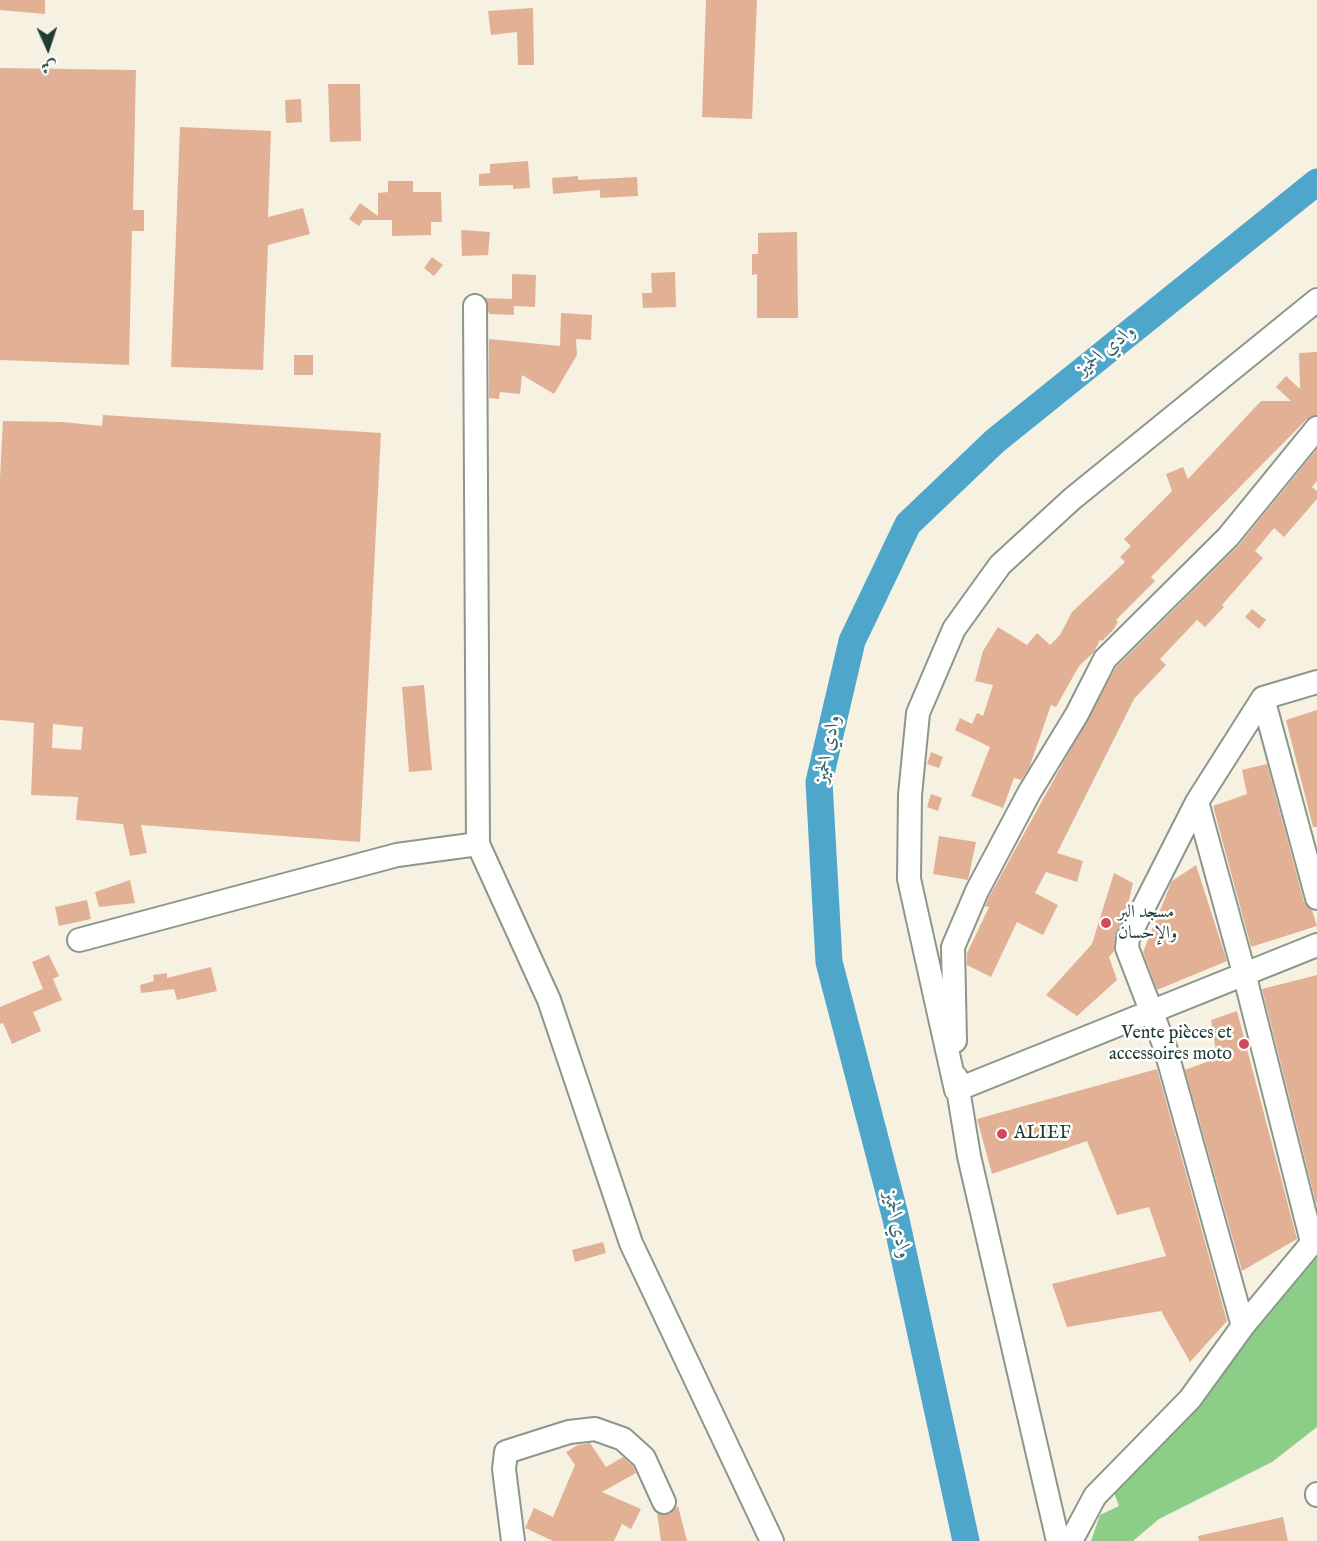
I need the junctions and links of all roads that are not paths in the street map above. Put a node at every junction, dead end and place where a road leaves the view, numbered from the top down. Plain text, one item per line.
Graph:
1 (1317, 300) edge
2 (475, 306) dead end
3 (1317, 428) edge
4 (1317, 682) edge
5 (1263, 698) junction
6 (1197, 802) junction
7 (478, 844) junction
8 (1317, 898) edge
9 (79, 940) dead end
10 (1317, 945) edge
11 (1244, 973) junction
12 (1152, 1010) junction
13 (956, 1090) junction
14 (1315, 1240) edge
15 (1243, 1326) junction
16 (664, 1502) dead end
17 (513, 1541) edge
18 (772, 1541) edge
19 (1058, 1541) edge
20 (1071, 1541) edge

1 - 13 street
2 - 7 street
3 - 13 street
4 - 5 street
5 - 6 street
5 - 8 street
6 - 11 street
6 - 12 street
7 - 9 street
7 - 18 street
10 - 11 street
11 - 12 street
11 - 14 street
12 - 13 street
12 - 15 street
13 - 19 street
14 - 15 street
15 - 20 street
16 - 17 street

